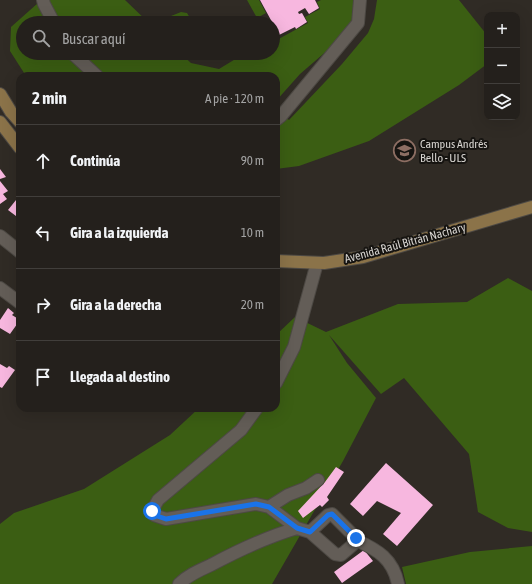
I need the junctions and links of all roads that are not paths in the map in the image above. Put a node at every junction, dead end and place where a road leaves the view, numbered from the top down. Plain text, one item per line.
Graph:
1 (43, 0) edge
2 (360, 0) edge
3 (50, 16) edge
4 (80, 60) edge
5 (93, 72) edge
6 (0, 94) edge
7 (280, 117) edge
8 (16, 118) edge
9 (0, 122) edge
10 (16, 143) edge
11 (532, 207) edge
12 (0, 236) edge
13 (16, 249) edge
14 (280, 262) edge
15 (317, 263) junction
16 (0, 288) edge
17 (16, 300) edge
18 (280, 375) edge
19 (254, 412) edge
20 (318, 480) dead end
21 (269, 507) junction
22 (297, 528) junction
23 (310, 532) junction
24 (356, 540) junction
25 (179, 584) edge
26 (398, 584) edge

1 - 3 street
2 - 7 street
4 - 5 street
6 - 8 main road
9 - 10 main road
11 - 15 main road, Avenida Raúl Bitrán Nachary
12 - 13 street
14 - 15 main road, Avenida Raúl Bitrán Nachary
15 - 18 street
16 - 17 street
19 - 21 street
20 - 21 street
21 - 22 street
22 - 23 street
22 - 25 street
23 - 24 street
23 - 24 street
24 - 26 street

